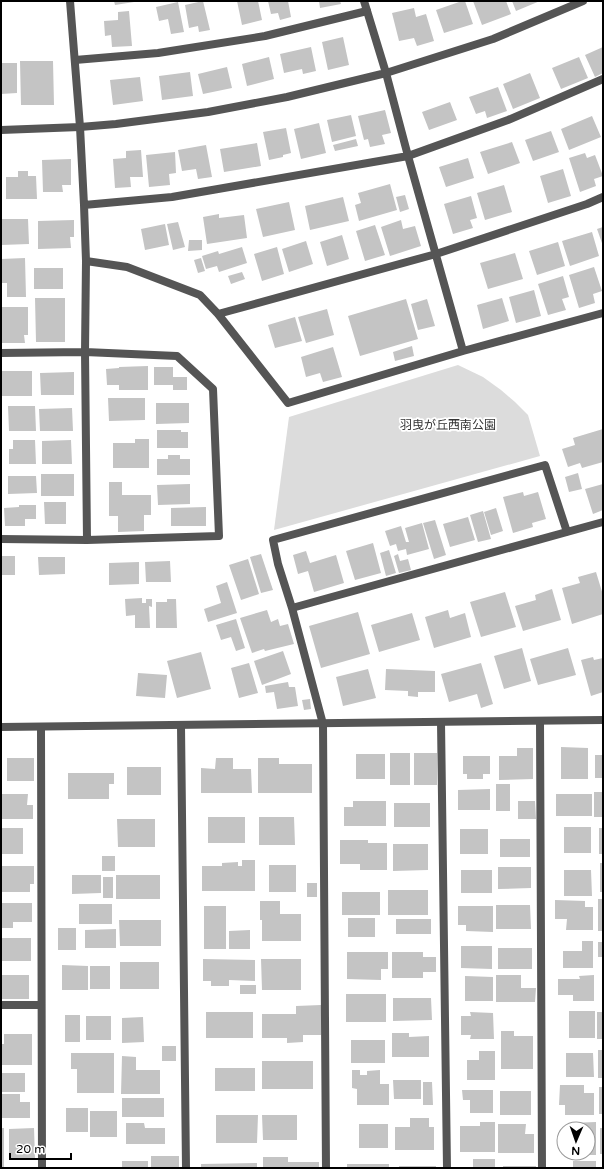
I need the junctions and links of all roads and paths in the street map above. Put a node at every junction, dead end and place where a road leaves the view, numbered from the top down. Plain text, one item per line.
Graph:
1 (70, 1) edge
2 (364, 1) edge
3 (582, 1) edge
4 (367, 11) junction
5 (75, 60) junction
6 (386, 73) junction
7 (603, 79) edge
8 (80, 127) junction
9 (1, 130) edge
10 (408, 156) junction
11 (603, 197) edge
12 (84, 205) junction
13 (436, 254) junction
14 (86, 261) junction
15 (603, 313) edge
16 (218, 314) junction
17 (85, 352) junction
18 (463, 352) junction
19 (1, 353) edge
20 (603, 522) edge
21 (567, 532) junction
22 (1, 539) edge
23 (88, 540) junction
24 (292, 608) junction
25 (603, 720) edge
26 (540, 721) junction
27 (441, 722) junction
28 (323, 724) junction
29 (181, 726) junction
30 (1, 727) edge
31 (41, 727) junction
32 (1, 1005) edge
33 (41, 1005) junction
34 (42, 1168) edge
35 (186, 1168) edge
36 (326, 1168) edge
37 (446, 1168) edge
38 (542, 1168) edge

1 - 5 street
2 - 4 street
3 - 6 street
4 - 5 street
4 - 6 street
5 - 8 street
6 - 8 street
6 - 10 street
7 - 10 street
8 - 9 street
8 - 12 street
10 - 12 street
10 - 13 street
11 - 13 street
12 - 14 street
13 - 16 street
13 - 18 street
14 - 16 street
14 - 17 street
15 - 18 street
16 - 18 street
17 - 19 street
17 - 23 street
17 - 23 street
20 - 21 street
21 - 24 street
21 - 24 street
22 - 23 street
24 - 28 street
25 - 26 street
26 - 27 street
26 - 38 street
27 - 28 street
27 - 37 street
28 - 29 street
28 - 36 street
29 - 31 street
29 - 35 street
30 - 31 street
31 - 33 street
32 - 33 street
33 - 34 street

